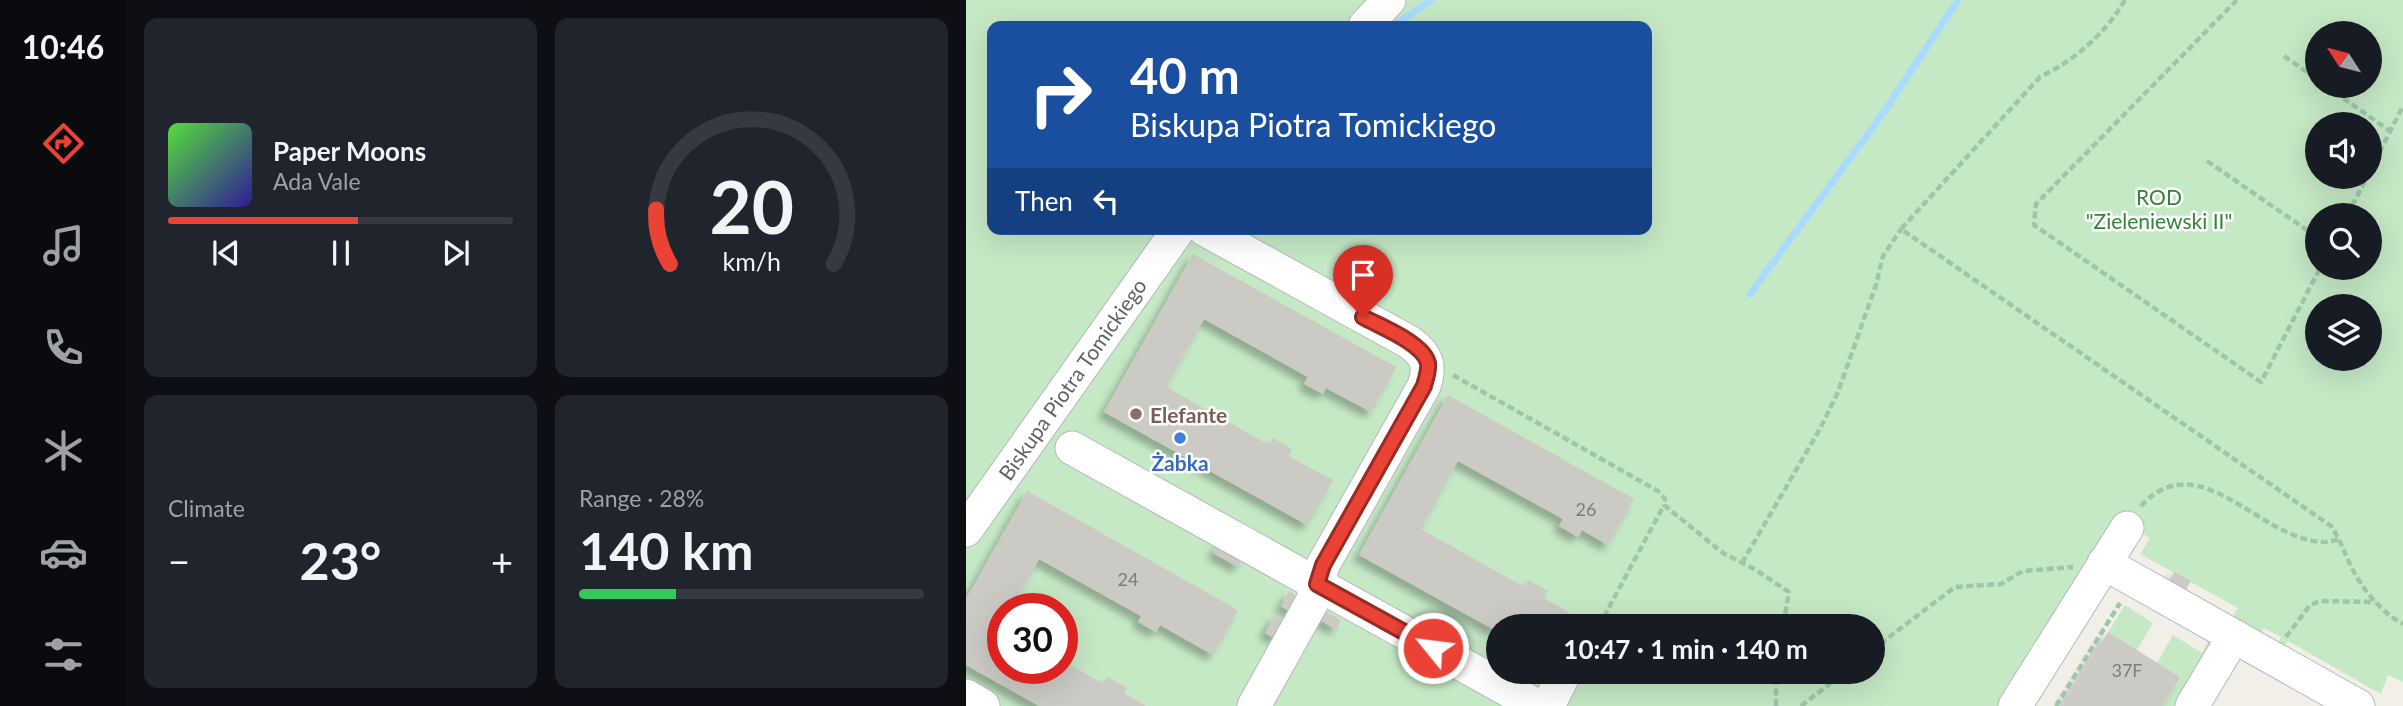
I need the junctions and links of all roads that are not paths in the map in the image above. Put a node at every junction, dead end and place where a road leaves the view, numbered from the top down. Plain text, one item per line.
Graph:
1 (1389, 0) edge
2 (1370, 21) edge
3 (1175, 235) edge
4 (1214, 235) edge
5 (1072, 448) dead end
6 (2127, 528) road end
7 (966, 530) edge
8 (2100, 569) junction
9 (1317, 584) junction
10 (2234, 636) junction
11 (1559, 684) edge
12 (966, 696) edge
13 (983, 706) edge
14 (1254, 706) edge
15 (1537, 706) edge
16 (1548, 706) edge
17 (2015, 706) edge
18 (2192, 706) edge
19 (2358, 706) edge

1 - 2 street
3 - 7 street, Biskupa Piotra Tomickiego
4 - 9 street
5 - 9 street, Biskupa Piotra Tomickiego
6 - 8 street
8 - 10 street
8 - 17 street
9 - 14 street
9 - 15 street, Biskupa Piotra Tomickiego
10 - 18 street
10 - 19 street
11 - 16 street
12 - 13 street

